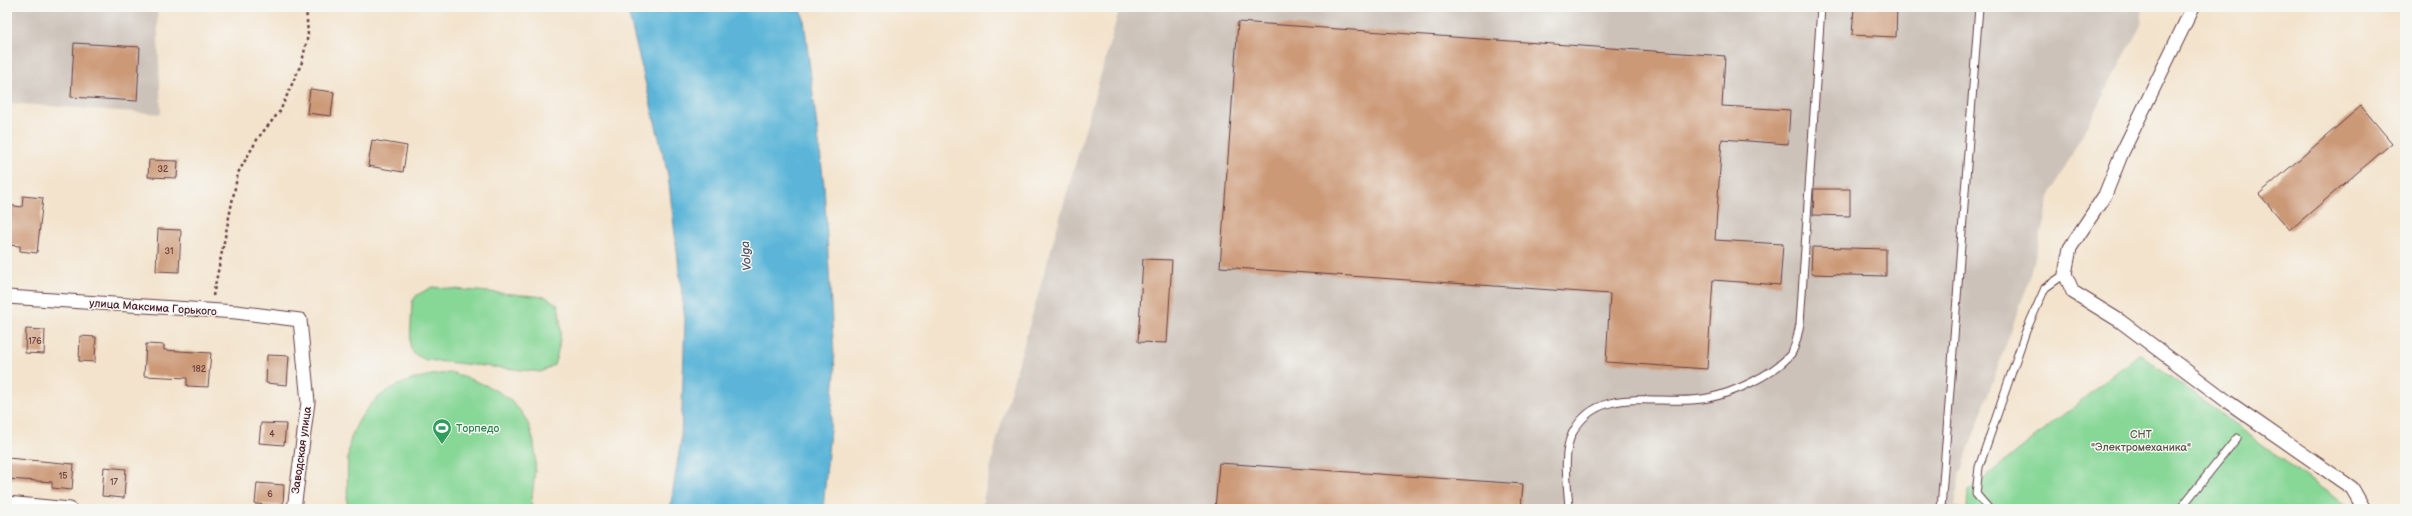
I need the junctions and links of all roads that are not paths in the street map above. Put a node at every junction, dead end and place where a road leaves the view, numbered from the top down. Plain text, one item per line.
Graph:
1 (1821, 7) edge
2 (1979, 7) edge
3 (2193, 7) edge
4 (2065, 274) junction
5 (7, 298) edge
6 (300, 320) joint
7 (2237, 438) dead end
8 (7, 503) edge
9 (70, 509) edge
10 (294, 509) edge
11 (1569, 509) edge
12 (1941, 509) edge
13 (1989, 509) edge
14 (2180, 509) edge
15 (2364, 509) edge

1 - 11 lane
2 - 12 lane
3 - 4 street
4 - 13 lane
4 - 15 street
5 - 6 street, улица Максима Горького
6 - 10 street, Заводская улица
7 - 14 lane
8 - 9 street

